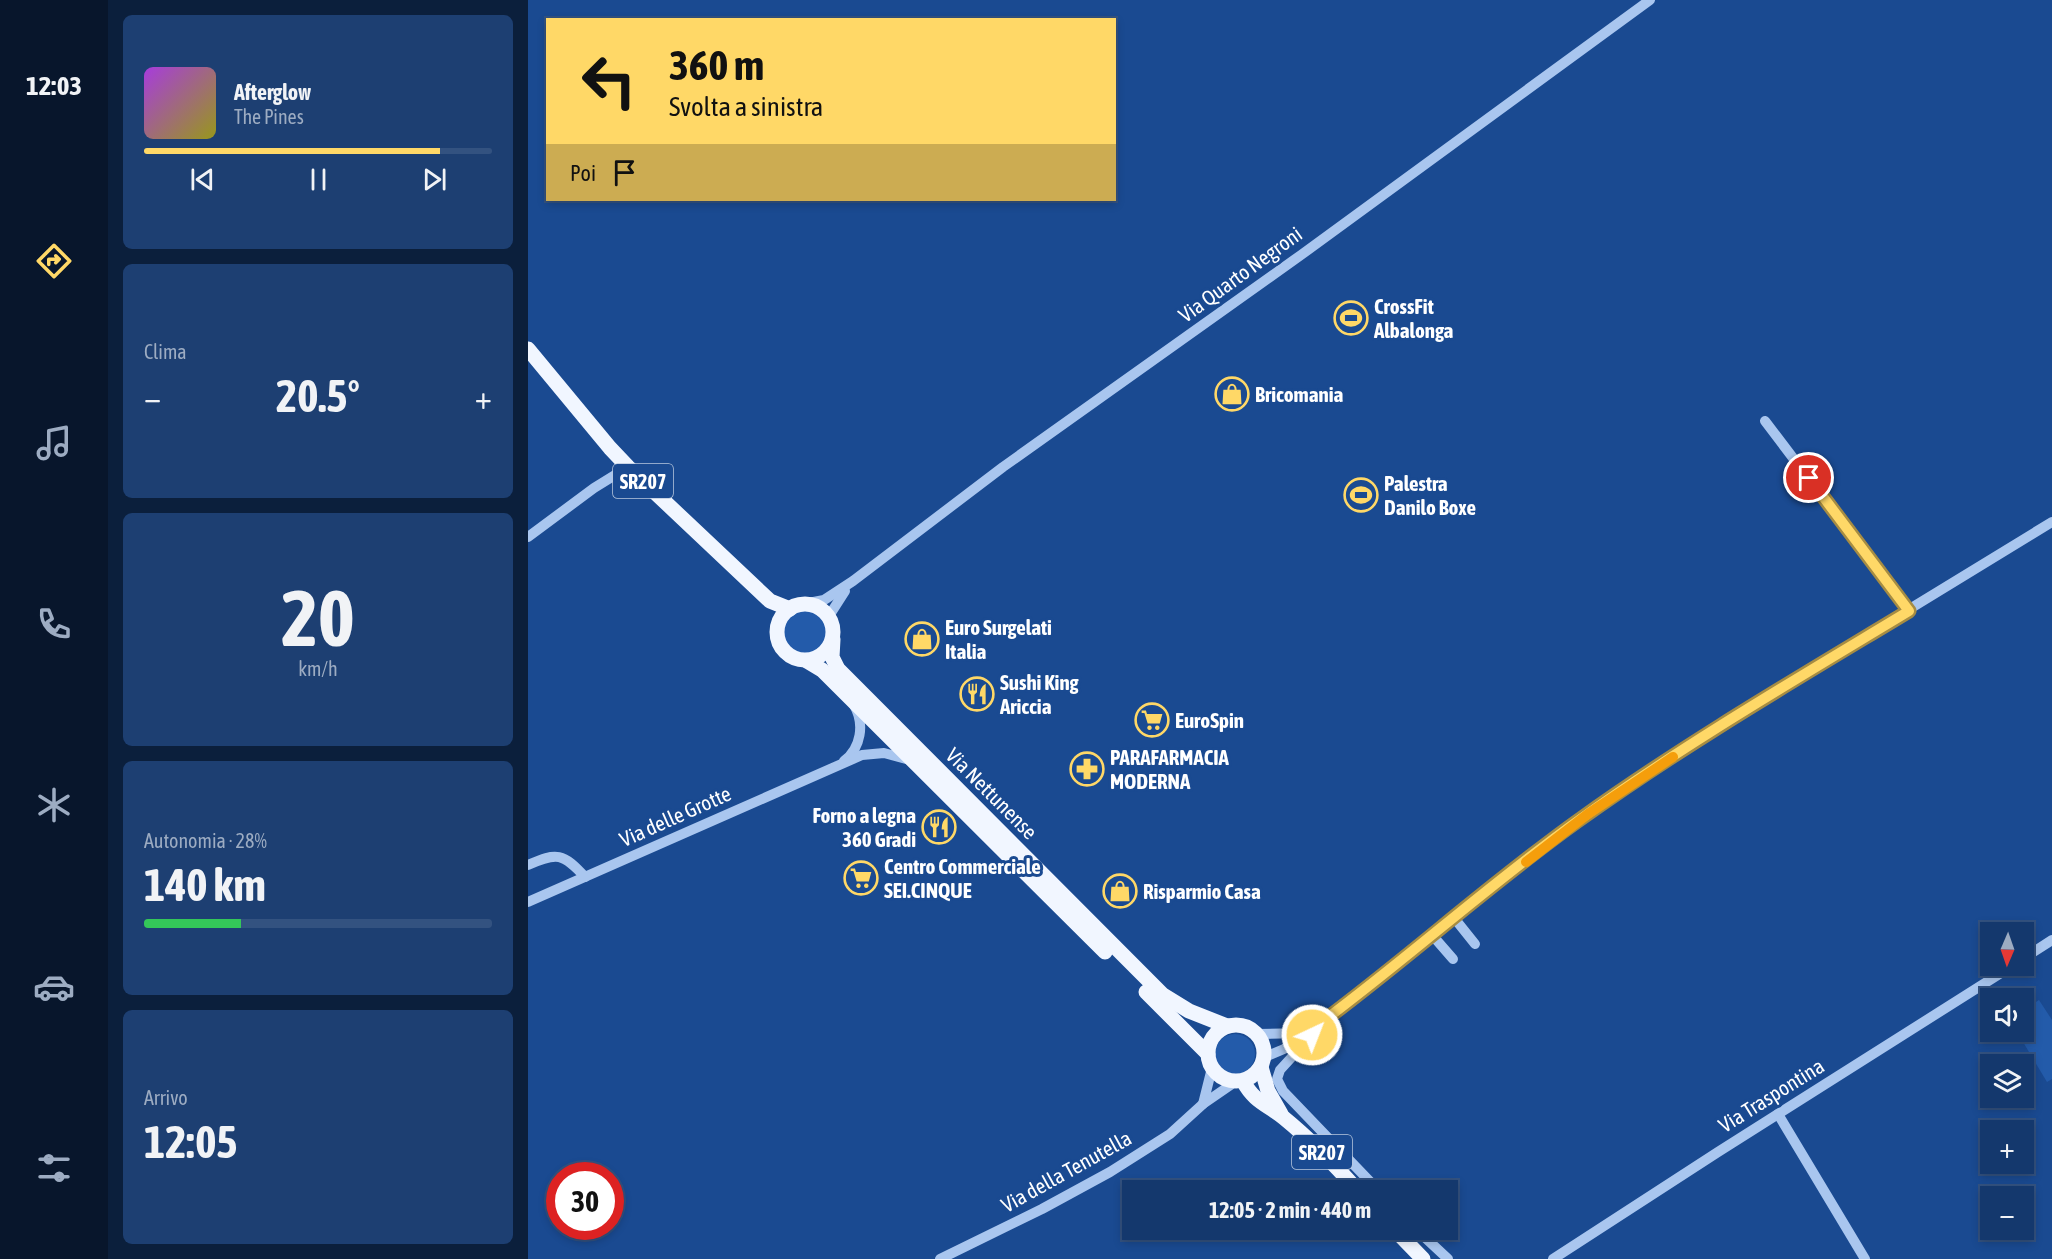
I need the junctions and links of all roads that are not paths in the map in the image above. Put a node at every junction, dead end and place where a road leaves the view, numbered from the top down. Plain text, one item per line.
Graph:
1 (1650, 0) edge
2 (528, 349) edge
3 (1766, 421) dead end
4 (627, 467) junction
5 (2052, 522) edge
6 (528, 537) edge
7 (853, 581) junction
8 (791, 611) junction
9 (1909, 611) junction
10 (829, 616) junction
11 (833, 639) junction
12 (807, 661) junction
13 (851, 700) junction
14 (913, 761) junction
15 (838, 765) junction
16 (528, 865) edge
17 (585, 877) junction
18 (528, 902) edge
19 (1455, 919) junction
20 (1433, 936) junction
21 (2052, 940) edge
22 (1475, 944) dead end
23 (2034, 952) edge
24 (1453, 959) dead end
25 (1996, 976) edge
26 (1227, 1026) junction
27 (1310, 1030) junction
28 (1257, 1034) junction
29 (1210, 1061) junction
30 (1263, 1062) junction
31 (1239, 1082) junction
32 (1203, 1104) junction
33 (1778, 1114) junction
34 (1282, 1117) junction
35 (1348, 1180) edge
36 (1368, 1180) edge
37 (1405, 1240) edge
38 (1428, 1240) edge
39 (940, 1259) edge
40 (1423, 1259) edge
41 (1448, 1259) edge
42 (1553, 1259) edge
43 (1865, 1259) edge

1 - 7 street, Via Quarto Negroni
2 - 4 main road, SR207
3 - 9 street
4 - 6 street
4 - 8 main road, SR207
5 - 9 street
7 - 8 street, Via Quarto Negroni
7 - 10 street, Via Quarto Negroni
8 - 10 main road
8 - 12 main road, SR207
9 - 19 street
10 - 11 main road
11 - 12 main road
11 - 26 main road, Via Nettunense
12 - 13 main road, Via Nettunense / SR207
13 - 14 main road, Via Nettunense / SR207
13 - 15 street, Via delle Grotte
14 - 15 street, Via delle Grotte
14 - 29 main road, Via Nettunense / SR207
15 - 17 street, Via delle Grotte
16 - 17 street
17 - 18 street, Via delle Grotte
19 - 20 street
19 - 22 street
20 - 24 street
20 - 27 street
21 - 23 street
25 - 33 street, Via Traspontina
26 - 28 main road, Via Nettunense
26 - 29 main road
27 - 28 street
27 - 30 street
27 - 36 street
28 - 30 main road, Via Nettunense / SR207
29 - 31 main road, Via Nettunense / SR207
29 - 32 street
30 - 31 main road
30 - 34 main road, Via Nettunense / SR207
31 - 32 street, Via della Tenutella
31 - 34 main road, Via Nettunense / SR207
32 - 39 street, Via della Tenutella
33 - 42 street, Via Traspontina
33 - 43 street
34 - 35 main road, Via Nettunense / SR207
37 - 40 main road
38 - 41 street

